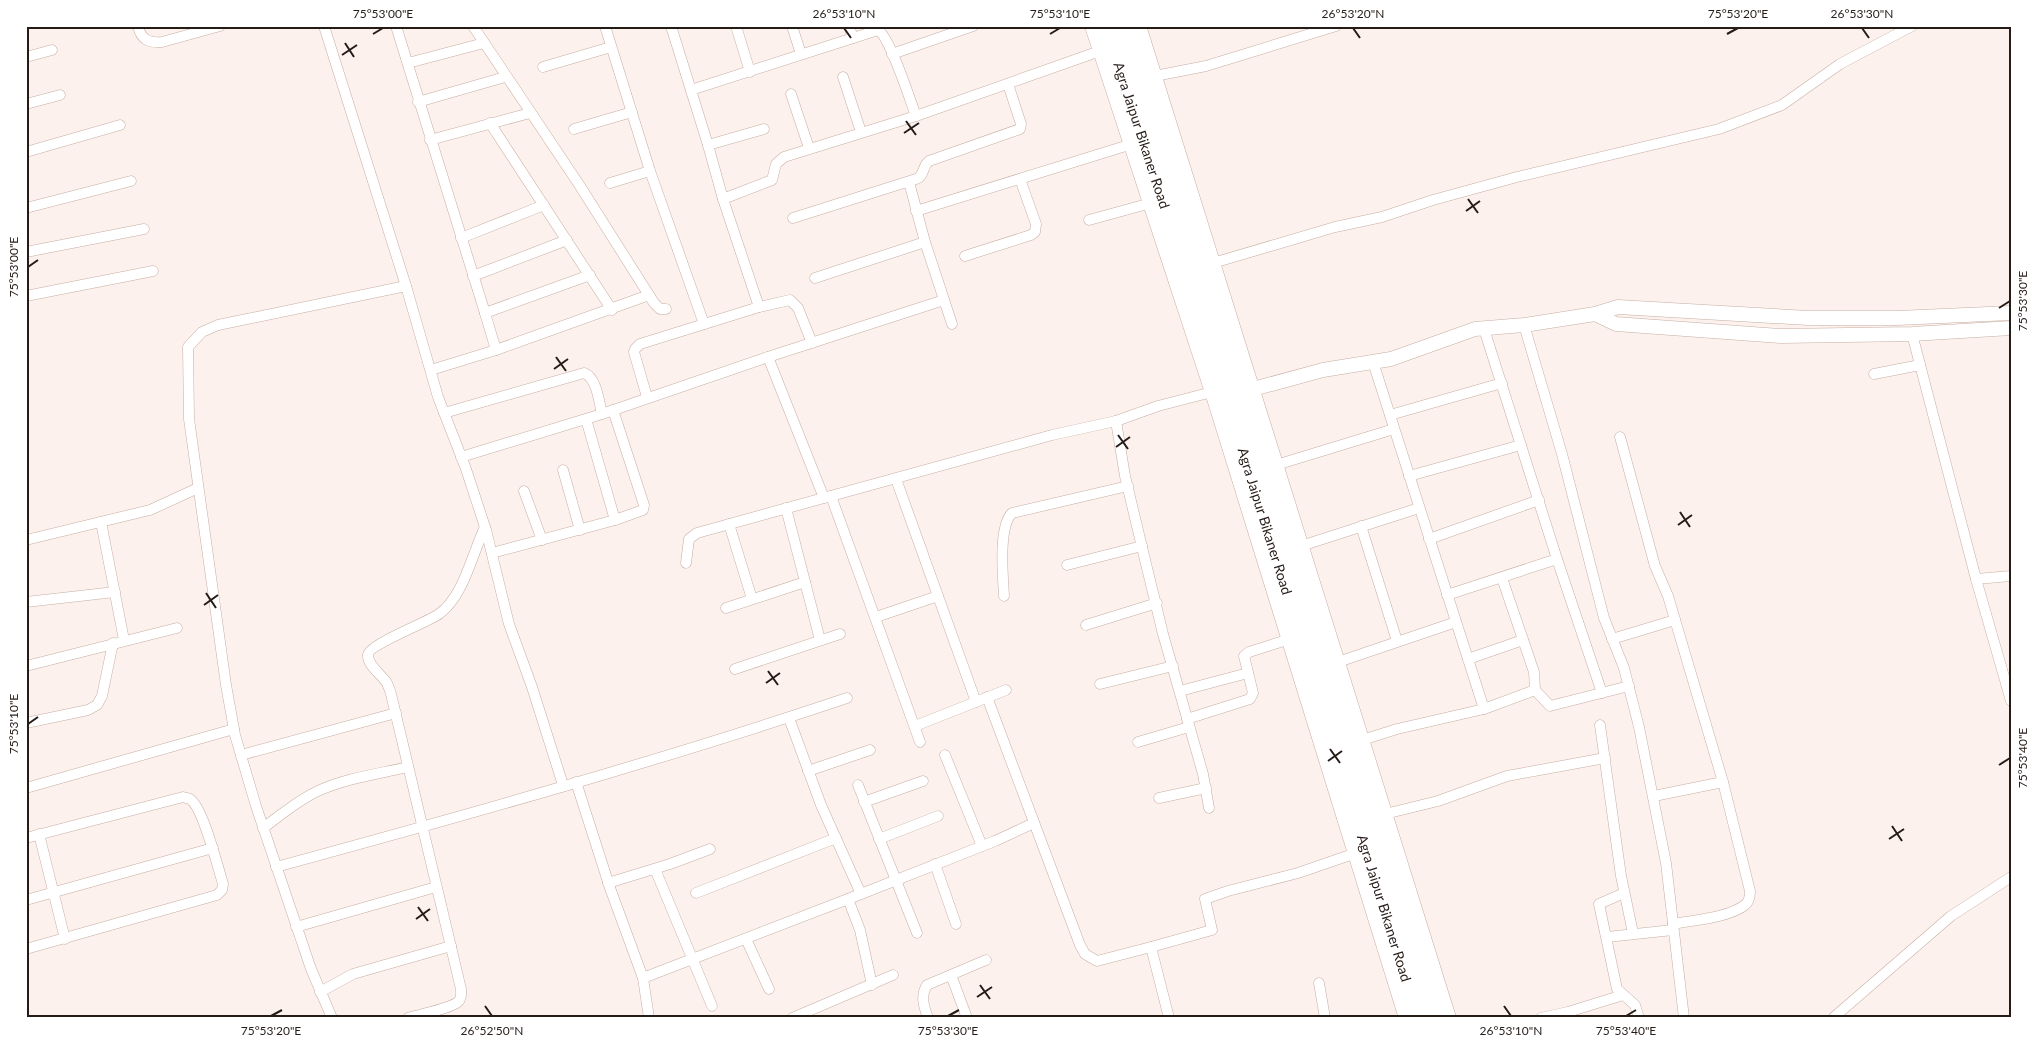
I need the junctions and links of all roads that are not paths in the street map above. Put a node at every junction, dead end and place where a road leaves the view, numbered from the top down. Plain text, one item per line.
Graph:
1 (138, 26) edge
2 (220, 26) edge
3 (324, 26) edge
4 (396, 26) edge
5 (473, 26) edge
6 (605, 26) edge
7 (671, 26) edge
8 (736, 26) edge
9 (792, 26) edge
10 (849, 26) edge
11 (973, 26) edge
12 (1092, 26) edge
13 (1106, 26) edge
14 (1123, 26) edge
15 (1139, 26) edge
16 (1336, 26) edge
17 (1912, 26) edge
18 (854, 38) junction
19 (484, 43) junction
20 (611, 46) junction
21 (52, 50) dead end
22 (1100, 51) junction
23 (801, 54) junction
24 (892, 54) junction
25 (26, 58) edge
26 (408, 64) junction
27 (543, 67) dead end
28 (750, 72) junction
29 (1155, 76) junction
30 (505, 77) junction
31 (843, 77) dead end
32 (1008, 84) junction
33 (691, 90) junction
34 (791, 94) dead end
35 (60, 95) dead end
36 (418, 102) junction
37 (26, 104) edge
38 (632, 112) junction
39 (530, 113) junction
40 (916, 116) junction
41 (490, 123) junction
42 (120, 124) dead end
43 (574, 129) dead end
44 (764, 129) dead end
45 (861, 132) junction
46 (430, 140) junction
47 (1132, 144) junction
48 (708, 145) junction
49 (809, 148) junction
50 (26, 152) edge
51 (650, 171) junction
52 (1020, 179) junction
53 (131, 181) dead end
54 (909, 182) junction
55 (610, 183) dead end
56 (723, 199) junction
57 (1151, 203) junction
58 (544, 205) junction
59 (26, 208) edge
60 (916, 211) junction
61 (793, 218) dead end
62 (1089, 220) dead end
63 (144, 229) dead end
64 (461, 238) junction
65 (567, 240) junction
66 (925, 242) junction
67 (26, 252) edge
68 (965, 256) dead end
69 (1213, 263) junction
70 (153, 271) dead end
71 (590, 275) junction
72 (473, 276) junction
73 (815, 278) dead end
74 (406, 286) junction
75 (649, 295) junction
76 (26, 296) edge
77 (944, 300) junction
78 (759, 307) junction
79 (666, 309) dead end
80 (612, 310) junction
81 (485, 313) junction
82 (2011, 313) edge
83 (1595, 314) junction
84 (1841, 318) junction
85 (704, 324) junction
86 (952, 324) dead end
87 (1524, 325) junction
88 (2011, 328) edge
89 (1484, 329) junction
90 (1912, 334) junction
91 (1840, 336) junction
92 (812, 343) junction
93 (496, 350) junction
94 (768, 357) junction
95 (1373, 362) junction
96 (1920, 365) junction
97 (431, 370) junction
98 (1874, 374) dead end
99 (1502, 384) junction
100 (1253, 389) junction
101 (1212, 392) junction
102 (647, 397) junction
103 (613, 410) junction
104 (444, 413) junction
105 (602, 414) junction
106 (1390, 414) junction
107 (586, 419) junction
108 (1116, 422) junction
109 (1394, 429) junction
110 (1620, 437) dead end
111 (1521, 446) junction
112 (461, 457) junction
113 (1276, 465) junction
114 (563, 470) dead end
115 (1409, 476) junction
116 (896, 478) junction
117 (1128, 486) junction
118 (198, 488) junction
119 (524, 492) dead end
120 (827, 497) junction
121 (1539, 500) junction
122 (786, 508) junction
123 (1420, 508) junction
124 (614, 520) junction
125 (101, 522) junction
126 (729, 524) junction
127 (1362, 526) junction
128 (485, 527) junction
129 (580, 530) junction
130 (1429, 539) junction
131 (26, 540) edge
132 (542, 540) junction
133 (1142, 546) junction
134 (1302, 546) junction
135 (492, 553) junction
136 (1557, 559) junction
137 (686, 564) dead end
138 (1067, 565) dead end
139 (2011, 576) edge
140 (1502, 578) junction
141 (1976, 579) junction
142 (805, 582) junction
143 (115, 592) junction
144 (1447, 595) junction
145 (938, 596) junction
146 (1004, 596) dead end
147 (752, 599) junction
148 (26, 602) edge
149 (1157, 603) junction
150 (726, 608) dead end
151 (876, 618) junction
152 (1675, 620) junction
153 (1456, 622) junction
154 (1086, 625) dead end
155 (177, 628) dead end
156 (840, 634) dead end
157 (1290, 639) junction
158 (1612, 639) junction
159 (124, 640) junction
160 (820, 640) junction
161 (1523, 640) junction
162 (1397, 641) junction
163 (113, 643) junction
164 (1468, 658) junction
165 (1338, 662) junction
166 (26, 666) edge
167 (1173, 666) junction
168 (735, 669) dead end
169 (1248, 672) junction
170 (1100, 684) dead end
171 (1629, 686) junction
172 (1006, 690) dead end
173 (1535, 690) junction
174 (1180, 691) junction
175 (1602, 693) junction
176 (846, 698) dead end
177 (987, 698) junction
178 (2011, 701) edge
179 (976, 702) junction
180 (1484, 709) junction
181 (396, 713) junction
182 (789, 718) junction
183 (26, 723) edge
184 (1188, 723) junction
185 (1600, 725) dead end
186 (915, 726) junction
187 (234, 728) junction
188 (1362, 740) junction
189 (920, 742) dead end
190 (1138, 742) dead end
191 (870, 750) dead end
192 (241, 755) junction
193 (945, 755) dead end
194 (1605, 758) junction
195 (408, 767) junction
196 (808, 771) junction
197 (923, 781) dead end
198 (576, 782) junction
199 (1723, 782) junction
200 (564, 785) junction
201 (858, 785) dead end
202 (26, 788) edge
203 (1206, 788) junction
204 (1654, 796) junction
205 (1159, 798) dead end
206 (864, 802) junction
207 (1209, 808) dead end
208 (1385, 814) junction
209 (938, 816) dead end
210 (1034, 822) junction
211 (263, 828) junction
212 (422, 828) junction
213 (39, 834) junction
214 (26, 838) edge
215 (836, 838) junction
216 (879, 839) junction
217 (982, 846) junction
218 (213, 848) junction
219 (710, 849) dead end
220 (1356, 853) junction
221 (936, 864) junction
222 (276, 867) junction
223 (655, 869) junction
224 (2011, 877) edge
225 (896, 880) junction
226 (608, 883) junction
227 (436, 887) junction
228 (54, 892) junction
229 (696, 893) dead end
230 (1624, 893) junction
231 (861, 894) junction
232 (848, 899) junction
233 (26, 900) edge
234 (956, 924) dead end
235 (296, 927) junction
236 (1673, 927) junction
237 (917, 933) dead end
238 (1633, 933) junction
239 (1607, 937) junction
240 (65, 938) junction
241 (746, 939) junction
242 (451, 946) junction
243 (1150, 947) junction
244 (26, 949) edge
245 (693, 959) junction
246 (986, 960) dead end
247 (893, 975) dead end
248 (951, 975) junction
249 (643, 978) junction
250 (1319, 983) dead end
251 (872, 985) junction
252 (769, 989) dead end
253 (320, 992) junction
254 (1624, 995) junction
255 (712, 1006) dead end
256 (812, 1014) edge
257 (332, 1018) edge
258 (408, 1018) edge
259 (649, 1018) edge
260 (792, 1018) edge
261 (928, 1018) edge
262 (967, 1018) edge
263 (1169, 1018) edge
264 (1324, 1018) edge
265 (1406, 1018) edge
266 (1418, 1018) edge
267 (1435, 1018) edge
268 (1448, 1018) edge
269 (1541, 1018) edge
270 (1639, 1018) edge
271 (1684, 1018) edge
272 (1832, 1018) edge

1 - 2 street
3 - 74 street
4 - 26 street
5 - 19 street
6 - 20 street
7 - 33 street
8 - 28 street
9 - 23 street
10 - 18 street
11 - 24 street
12 - 22 street
13 - 266 highway, Agra Jaipur Bikaner Road
14 - 267 highway, Agra Jaipur Bikaner Road
15 - 29 street
16 - 29 street
17 - 69 street
18 - 23 street
18 - 24 street
19 - 26 street
19 - 30 street
20 - 27 street
20 - 38 street
21 - 25 street
22 - 32 street
22 - 47 street
23 - 28 street
24 - 40 street
26 - 36 street
28 - 33 street
29 - 69 street
30 - 36 street
30 - 39 street
31 - 45 street
32 - 40 street
32 - 54 street
33 - 48 street
34 - 49 street
35 - 37 street
36 - 46 street
38 - 43 street
38 - 51 street
39 - 41 street
39 - 75 street
40 - 45 street
41 - 46 street
41 - 58 street
42 - 50 street
44 - 48 street
45 - 49 street
46 - 64 street
47 - 52 street
47 - 57 street
48 - 56 street
49 - 56 street
51 - 55 street
51 - 85 street
52 - 60 street
52 - 68 street
53 - 59 street
54 - 60 street
54 - 61 street
56 - 78 street
57 - 62 street
57 - 101 street
58 - 64 street
58 - 65 street
60 - 66 street
63 - 67 street
64 - 72 street
65 - 71 street
65 - 72 street
66 - 73 street
66 - 77 street
69 - 100 street
70 - 76 street
71 - 80 street
71 - 81 street
72 - 81 street
74 - 97 street
74 - 118 street
75 - 79 street
75 - 80 street
77 - 86 street
77 - 92 street
78 - 85 street
78 - 92 street
80 - 93 street
81 - 93 street
82 - 84 street
83 - 84 street
83 - 87 street
83 - 91 street
84 - 91 street
85 - 102 street
87 - 89 street
87 - 158 street
88 - 90 street
89 - 95 street
89 - 99 street
90 - 91 street
90 - 96 street
92 - 94 street
93 - 97 street
94 - 102 street
94 - 120 street
95 - 100 street
95 - 106 street
96 - 98 street
96 - 141 street
97 - 104 street
99 - 106 street
99 - 111 street
100 - 113 street
101 - 108 street
101 - 157 street
102 - 103 street
103 - 105 street
103 - 124 street
104 - 105 street
104 - 112 street
105 - 107 street
106 - 109 street
107 - 112 street
107 - 124 street
108 - 116 street
108 - 117 street
109 - 113 street
109 - 115 street
110 - 152 street
111 - 115 street
111 - 121 street
112 - 128 street
113 - 134 street
114 - 129 street
115 - 123 street
116 - 120 street
116 - 145 street
117 - 133 street
117 - 146 street
118 - 125 street
118 - 187 street
119 - 132 street
120 - 122 street
120 - 151 street
121 - 130 street
121 - 136 street
122 - 126 street
122 - 142 street
123 - 127 street
123 - 130 street
124 - 129 street
125 - 131 street
125 - 143 street
126 - 137 street
126 - 147 street
127 - 134 street
127 - 162 street
128 - 135 street
128 - 181 street
129 - 132 street
130 - 144 street
132 - 135 street
133 - 138 street
133 - 149 street
134 - 165 street
135 - 200 street
136 - 140 street
136 - 175 street
139 - 141 street
140 - 144 street
140 - 161 street
141 - 178 street
142 - 147 street
142 - 160 street
143 - 148 street
143 - 159 street
144 - 153 street
145 - 151 street
145 - 179 street
147 - 150 street
149 - 154 street
149 - 167 street
151 - 186 street
152 - 158 street
152 - 199 street
153 - 162 street
153 - 164 street
155 - 159 street
156 - 160 street
157 - 169 street
157 - 220 street
158 - 171 street
159 - 163 street
160 - 168 street
161 - 164 street
161 - 173 street
162 - 165 street
163 - 166 street
163 - 183 street
164 - 180 street
165 - 188 street
167 - 170 street
167 - 174 street
169 - 174 street
169 - 184 street
171 - 175 street
171 - 204 street
172 - 177 street
173 - 175 street
173 - 180 street
174 - 184 street
176 - 182 street
177 - 179 street
177 - 210 street
179 - 186 street
180 - 188 street
181 - 192 street
181 - 195 street
182 - 196 street
182 - 198 street
184 - 190 street
184 - 203 street
185 - 194 street
186 - 189 street
187 - 192 street
187 - 202 street
188 - 208 street
191 - 196 street
192 - 211 street
193 - 217 street
194 - 208 street
194 - 230 street
195 - 211 street
195 - 212 street
196 - 215 street
197 - 206 street
198 - 200 street
198 - 226 street
199 - 204 street
199 - 236 street
200 - 212 street
201 - 206 street
203 - 205 street
203 - 207 street
204 - 236 street
206 - 216 street
208 - 268 street
209 - 216 street
210 - 217 street
210 - 243 street
211 - 222 street
212 - 222 street
212 - 227 street
213 - 214 street
213 - 218 street
213 - 228 street
215 - 229 street
215 - 231 street
216 - 225 street
217 - 221 street
218 - 228 street
218 - 240 street
219 - 223 street
220 - 243 street
220 - 265 street
221 - 225 street
221 - 234 street
222 - 235 street
223 - 226 street
223 - 245 street
224 - 272 street
225 - 231 street
225 - 237 street
226 - 249 street
227 - 235 street
227 - 242 street
228 - 233 street
228 - 240 street
230 - 238 street
230 - 239 street
231 - 232 street
232 - 241 street
232 - 251 street
235 - 253 street
236 - 238 street
236 - 271 street
238 - 239 street
239 - 254 street
240 - 244 street
241 - 245 street
241 - 252 street
242 - 253 street
242 - 258 street
243 - 263 street
245 - 249 street
245 - 255 street
246 - 248 street
247 - 251 street
248 - 261 street
248 - 262 street
249 - 259 street
250 - 264 street
251 - 256 street
253 - 257 street
254 - 269 street
254 - 270 street
256 - 260 street

